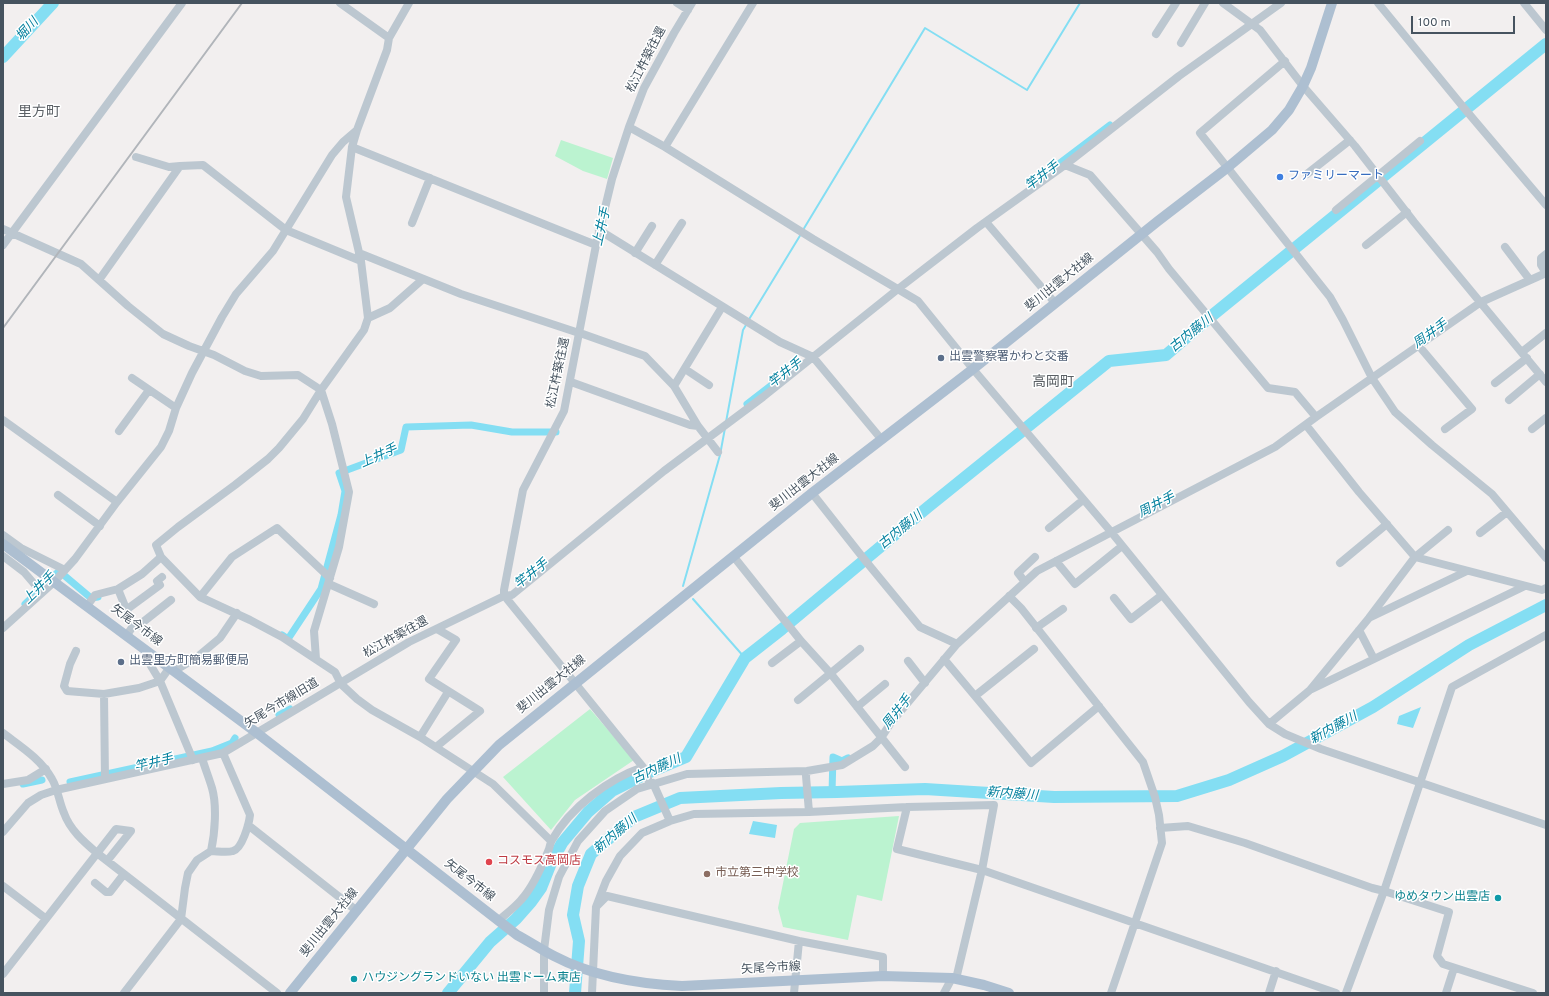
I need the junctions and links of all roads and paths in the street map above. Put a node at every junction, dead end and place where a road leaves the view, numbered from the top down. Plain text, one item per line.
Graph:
1 (182, 3) edge
2 (340, 3) edge
3 (409, 3) edge
4 (677, 3) edge
5 (753, 3) edge
6 (1176, 3) edge
7 (1205, 3) edge
8 (1223, 3) edge
9 (1281, 3) edge
10 (1332, 3) edge
11 (1378, 3) edge
12 (1524, 3) edge
13 (690, 6) edge
14 (1253, 24) junction
15 (1546, 30) edge
16 (1156, 34) dead end
17 (389, 38) junction
18 (1181, 43) dead end
19 (1285, 61) junction
20 (1304, 86) junction
21 (629, 127) junction
22 (357, 130) junction
23 (1350, 140) junction
24 (1420, 141) dead end
25 (352, 147) junction
26 (665, 147) junction
27 (136, 157) dead end
28 (1065, 165) junction
29 (180, 166) junction
30 (1227, 168) junction
31 (1307, 174) dead end
32 (1378, 176) junction
33 (430, 178) junction
34 (1546, 205) edge
35 (1336, 210) dead end
36 (1407, 212) junction
37 (986, 222) junction
38 (412, 223) dead end
39 (682, 223) dead end
40 (652, 226) dead end
41 (3, 229) edge
42 (286, 230) junction
43 (599, 230) junction
44 (12, 233) junction
45 (1141, 235) junction
46 (3, 245) edge
47 (596, 245) junction
48 (1366, 246) dead end
49 (1505, 247) dead end
50 (635, 252) junction
51 (1546, 254) edge
52 (360, 257) junction
53 (655, 265) junction
54 (1546, 273) edge
55 (423, 279) junction
56 (98, 280) junction
57 (1530, 280) junction
58 (898, 289) junction
59 (1481, 302) junction
60 (1056, 303) junction
61 (722, 307) junction
62 (368, 318) junction
63 (580, 333) junction
64 (1546, 333) edge
65 (1418, 346) junction
66 (204, 351) junction
67 (1524, 355) junction
68 (813, 357) junction
69 (685, 369) junction
70 (973, 369) junction
71 (1540, 374) junction
72 (132, 378) dead end
73 (1372, 378) junction
74 (571, 382) junction
75 (1546, 382) edge
76 (1495, 383) dead end
77 (710, 385) dead end
78 (674, 386) junction
79 (149, 390) junction
80 (321, 390) junction
81 (1508, 400) dead end
82 (176, 408) junction
83 (1316, 417) junction
84 (1546, 418) edge
85 (3, 420) edge
86 (1306, 425) junction
87 (698, 426) junction
88 (1532, 429) dead end
89 (1445, 430) dead end
90 (119, 432) dead end
91 (708, 438) junction
92 (882, 440) junction
93 (718, 452) dead end
94 (812, 493) junction
95 (58, 495) dead end
96 (1083, 500) junction
97 (117, 502) junction
98 (1507, 512) junction
99 (1387, 524) junction
100 (100, 526) junction
101 (1049, 528) dead end
102 (1448, 530) dead end
103 (1112, 533) junction
104 (1480, 533) dead end
105 (3, 535) edge
106 (3, 544) edge
107 (1122, 546) junction
108 (3, 556) edge
109 (161, 557) junction
110 (734, 557) junction
111 (1035, 557) dead end
112 (1415, 557) junction
113 (1546, 558) edge
114 (1056, 561) junction
115 (1340, 563) dead end
116 (65, 570) junction
117 (1467, 571) junction
118 (162, 577) dead end
119 (330, 581) junction
120 (54, 582) junction
121 (1025, 582) junction
122 (1525, 586) junction
123 (1546, 588) edge
124 (118, 589) junction
125 (42, 593) junction
126 (1162, 594) junction
127 (505, 596) junction
128 (1009, 596) junction
129 (200, 597) junction
130 (1114, 598) dead end
131 (171, 600) dead end
132 (374, 604) dead end
133 (87, 606) junction
134 (1062, 609) dead end
135 (126, 610) junction
136 (237, 614) junction
137 (1369, 618) junction
138 (5, 623) edge
139 (133, 626) junction
140 (437, 628) junction
141 (1036, 628) junction
142 (1359, 630) junction
143 (127, 635) junction
144 (1546, 635) edge
145 (801, 641) junction
146 (957, 644) junction
147 (860, 649) dead end
148 (1034, 649) dead end
149 (76, 651) dead end
150 (316, 658) junction
151 (944, 659) junction
152 (1374, 659) junction
153 (908, 661) dead end
154 (772, 663) dead end
155 (151, 666) dead end
156 (173, 670) junction
157 (831, 674) junction
158 (160, 681) junction
159 (576, 683) junction
160 (925, 683) junction
161 (341, 684) junction
162 (885, 684) dead end
163 (1310, 690) junction
164 (448, 692) junction
165 (104, 694) junction
166 (975, 696) junction
167 (798, 700) dead end
168 (1099, 706) junction
169 (857, 707) junction
170 (1268, 724) junction
171 (3, 733) edge
172 (257, 733) junction
173 (420, 737) junction
174 (881, 738) junction
175 (436, 747) junction
176 (223, 753) junction
177 (202, 758) junction
178 (193, 760) junction
179 (643, 767) junction
180 (904, 767) dead end
181 (46, 769) junction
182 (474, 771) junction
183 (807, 774) junction
184 (105, 779) junction
185 (1420, 781) junction
186 (3, 784) edge
187 (652, 784) junction
188 (56, 790) junction
189 (907, 807) junction
190 (809, 810) junction
191 (670, 821) junction
192 (1546, 824) edge
193 (248, 825) junction
194 (1160, 828) junction
195 (3, 832) edge
196 (551, 841) junction
197 (407, 849) junction
198 (210, 851) junction
199 (97, 853) junction
200 (107, 861) junction
201 (982, 870) junction
202 (124, 874) junction
203 (95, 883) dead end
204 (3, 886) edge
205 (1384, 891) junction
206 (596, 907) junction
207 (357, 911) junction
208 (45, 918) junction
209 (181, 919) junction
210 (499, 920) junction
211 (1134, 923) junction
212 (799, 941) junction
213 (544, 950) junction
214 (1454, 968) junction
215 (1276, 971) junction
216 (593, 972) junction
217 (3, 974) edge
218 (883, 976) junction
219 (954, 979) junction
220 (795, 981) junction
221 (124, 993) edge
222 (277, 993) edge
223 (290, 993) edge
224 (544, 993) edge
225 (592, 993) edge
226 (794, 993) edge
227 (944, 993) edge
228 (1009, 993) edge
229 (1110, 993) edge
230 (1269, 993) edge
231 (1336, 993) edge
232 (1346, 993) edge
233 (1446, 993) edge
234 (1533, 993) edge

1 - 44 street
2 - 17 street
3 - 17 street
4 - 13 street
5 - 26 street
6 - 16 street
7 - 18 street
8 - 14 street
9 - 14 street
10 - 20 main road, 斐川出雲大社線
11 - 34 street
12 - 15 street
13 - 21 street, 松江杵築往還
14 - 19 street
14 - 28 street
17 - 22 street
19 - 20 street
19 - 30 street
20 - 23 street
20 - 30 main road, 斐川出雲大社線
21 - 26 street
21 - 43 street, 松江杵築往還
22 - 25 street
22 - 42 street
23 - 31 street
23 - 32 street
24 - 32 street
25 - 33 street
25 - 52 street
26 - 58 street
27 - 29 street
28 - 37 street
28 - 45 street
29 - 42 street
29 - 56 street
30 - 45 main road, 斐川出雲大社線
30 - 73 street
32 - 35 street
32 - 36 street
33 - 38 street
33 - 47 street
36 - 48 street
36 - 59 street
37 - 58 street
37 - 60 street
39 - 53 street
40 - 50 street
41 - 44 street
42 - 52 street
42 - 66 street
43 - 47 street, 松江杵築往還
43 - 50 street
44 - 46 street
44 - 56 street
45 - 60 main road, 斐川出雲大社線
45 - 83 street
47 - 63 street, 松江杵築往還
49 - 57 street
50 - 53 street
51 - 54 street
52 - 55 street
52 - 62 street
53 - 61 street
54 - 57 street
55 - 62 street
55 - 63 street
56 - 66 street
57 - 59 street
58 - 68 street
58 - 70 street
59 - 65 street
59 - 67 street
60 - 70 main road, 斐川出雲大社線
61 - 68 street
61 - 69 street
62 - 80 street
63 - 74 street, 松江杵築往還
63 - 78 street
64 - 67 street
65 - 73 street
65 - 89 street
66 - 80 street
66 - 82 street
67 - 71 street
67 - 76 street
68 - 91 street
68 - 92 street
69 - 77 street
69 - 78 street
70 - 92 main road, 斐川出雲大社線
70 - 96 street
71 - 75 street
71 - 81 street
72 - 79 street
73 - 83 street
73 - 98 street
74 - 87 street
74 - 127 street, 松江杵築往還
78 - 87 street
79 - 82 street
79 - 90 street
80 - 109 street
80 - 119 street
82 - 97 street
83 - 86 street
84 - 88 street
85 - 97 street
86 - 99 street
86 - 103 street
87 - 91 street
91 - 93 street
91 - 127 street
92 - 94 main road, 斐川出雲大社線
94 - 110 main road, 斐川出雲大社線
94 - 146 street
95 - 100 street
96 - 101 street
96 - 103 street
97 - 100 street
98 - 104 street
98 - 113 street
99 - 112 street
99 - 115 street
100 - 116 street
102 - 112 street
103 - 107 street
103 - 114 street
105 - 116 street
106 - 120 main road, 矢尾今市線
107 - 114 street
107 - 126 street
108 - 125 street
109 - 124 street
109 - 129 street
110 - 145 street
110 - 159 main road, 斐川出雲大社線
111 - 121 street
112 - 117 street
112 - 137 street
114 - 121 street
116 - 120 street
117 - 122 street
117 - 137 street
118 - 135 street
119 - 129 street
119 - 132 street
119 - 150 street
120 - 125 street
120 - 133 main road, 矢尾今市線
121 - 128 street
122 - 123 street
122 - 152 street
124 - 133 street
124 - 135 street
125 - 138 street
126 - 130 street
126 - 170 street
127 - 140 street, 松江杵築往還
127 - 159 street
128 - 141 street
128 - 146 street
129 - 136 street
131 - 139 street
133 - 143 main road, 矢尾今市線
134 - 141 street
135 - 139 street
136 - 150 street
136 - 156 street
137 - 142 street
139 - 143 street
140 - 161 street, 松江杵築往還
140 - 164 street
141 - 168 street
142 - 152 street
142 - 163 street
143 - 156 main road, 矢尾今市線
144 - 185 street
145 - 154 street
145 - 157 street
146 - 151 street
147 - 157 street
148 - 166 street
149 - 165 street
150 - 161 street
151 - 160 street
151 - 166 street
152 - 163 street
153 - 160 street
155 - 158 street
156 - 158 street
156 - 172 main road, 矢尾今市線
157 - 167 street
157 - 169 street
158 - 165 street
158 - 178 street
159 - 179 street
159 - 182 main road, 斐川出雲大社線
160 - 174 street
161 - 172 street, 矢尾今市線旧道
161 - 173 street
162 - 169 street
163 - 170 street
164 - 173 street
164 - 175 street
165 - 184 street
166 - 168 street
168 - 194 street
169 - 174 street
170 - 185 street
171 - 181 street
172 - 176 street, 矢尾今市線旧道
172 - 197 main road, 矢尾今市線
173 - 175 street
174 - 180 street
174 - 183 street
175 - 182 street
176 - 177 street, 矢尾今市線旧道
176 - 193 street
177 - 178 street, 矢尾今市線旧道
177 - 198 street
178 - 184 street, 矢尾今市線旧道
179 - 187 street
179 - 196 street
181 - 186 street
181 - 188 street
182 - 196 street
182 - 197 main road, 斐川出雲大社線
183 - 187 street
183 - 190 street
184 - 188 street, 矢尾今市線旧道
185 - 192 street
185 - 205 street
187 - 191 street
187 - 213 street
188 - 195 street
188 - 199 street
189 - 190 street
189 - 201 street
189 - 201 street
190 - 191 street
191 - 206 street
193 - 198 street
193 - 207 street
194 - 205 street
194 - 211 street
196 - 210 street
197 - 207 main road, 斐川出雲大社線
197 - 210 main road, 矢尾今市線
198 - 209 street
199 - 200 street
199 - 200 street
199 - 208 street
200 - 202 street
201 - 211 street
201 - 219 street
202 - 203 street
202 - 209 street
204 - 208 street
205 - 214 street
205 - 232 street
206 - 212 street
206 - 216 street
207 - 223 main road, 斐川出雲大社線
208 - 217 street
209 - 221 street
209 - 222 street
210 - 213 main road, 矢尾今市線
211 - 215 street
211 - 229 street
212 - 218 street
212 - 220 street
213 - 216 main road, 矢尾今市線
213 - 224 street
214 - 233 street
214 - 234 street
215 - 230 street
215 - 231 street
216 - 220 main road, 矢尾今市線
216 - 225 street
218 - 219 main road, 矢尾今市線
218 - 220 main road, 矢尾今市線
219 - 227 street
219 - 228 main road, 矢尾今市線
220 - 226 street

